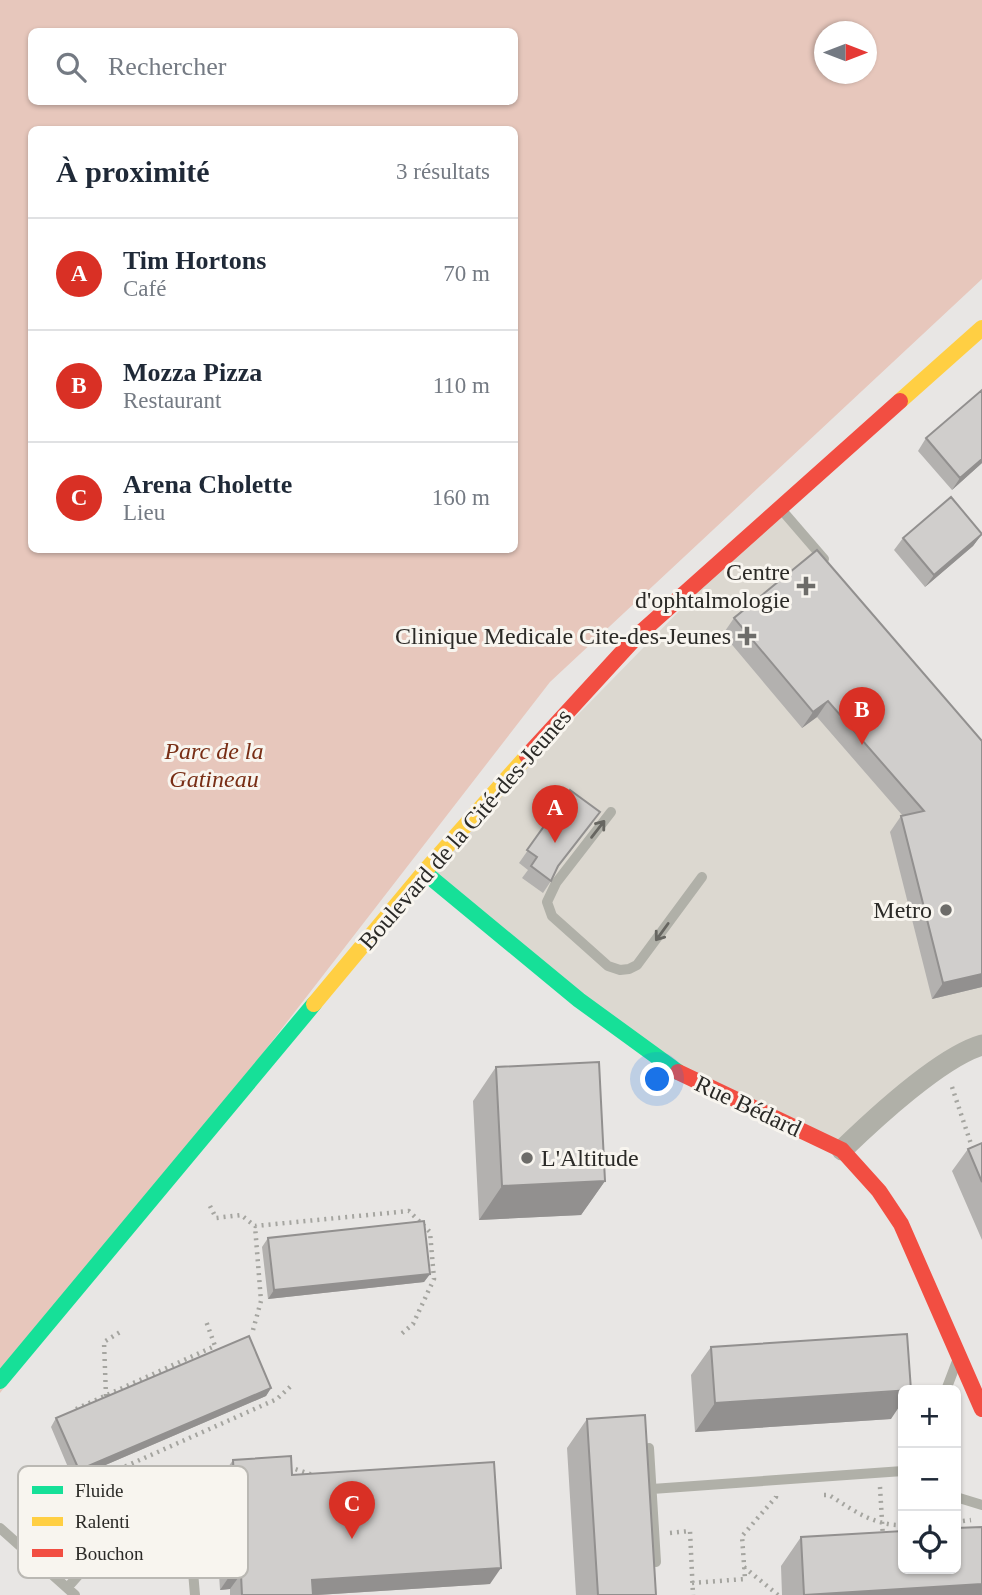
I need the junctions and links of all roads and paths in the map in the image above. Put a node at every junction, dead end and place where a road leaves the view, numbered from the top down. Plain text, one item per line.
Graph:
1 (982, 328) edge
2 (780, 508) junction
3 (829, 565) edge
4 (611, 812) dead end
5 (424, 872) junction
6 (702, 877) dead end
7 (982, 1045) edge
8 (952, 1087) dead end
9 (982, 1143) edge
10 (973, 1148) junction
11 (842, 1150) junction
12 (976, 1157) edge
13 (211, 1206) dead end
14 (256, 1226) junction
15 (206, 1321) dead end
16 (253, 1330) dead end
17 (120, 1332) dead end
18 (399, 1336) dead end
19 (959, 1355) junction
20 (0, 1381) edge
21 (292, 1385) dead end
22 (948, 1385) edge
23 (106, 1395) junction
24 (76, 1409) edge
25 (982, 1409) edge
26 (649, 1448) edge
27 (126, 1466) edge
28 (279, 1467) edge
29 (898, 1472) edge
30 (879, 1474) junction
31 (315, 1476) edge
32 (775, 1479) junction
33 (652, 1489) junction
34 (816, 1496) dead end
35 (776, 1497) junction
36 (789, 1497) dead end
37 (961, 1499) edge
38 (982, 1505) edge
39 (979, 1519) dead end
40 (961, 1521) edge
41 (883, 1524) junction
42 (898, 1525) edge
43 (0, 1528) edge
44 (655, 1535) junction
45 (18, 1544) edge
46 (883, 1546) edge
47 (656, 1562) edge
48 (744, 1566) junction
49 (56, 1578) edge
50 (692, 1583) junction
51 (71, 1591) edge
52 (693, 1595) edge
53 (778, 1595) edge

1 - 2 street, Boulevard de la Cité-des-Jeunes
2 - 3 lane
2 - 5 street, Boulevard de la Cité-des-Jeunes
6 -> 4 lane
5 - 11 street, Rue Bédard
5 - 20 street, Boulevard de la Cité-des-Jeunes
7 - 11 street
8 - 10 path
9 - 10 path
10 - 12 path
11 - 19 street, Rue Bédard
13 - 14 path
14 - 16 path
14 - 18 path
15 - 23 path
17 - 23 path
19 - 22 lane
19 - 25 street, Rue Bédard
21 - 27 path
23 - 24 path
26 - 33 lane
28 - 31 path
29 - 30 lane
30 - 32 lane
30 - 41 path
32 - 33 lane
32 - 35 path
33 - 44 lane
34 - 41 path
35 - 36 path
35 - 48 path
37 - 38 lane
39 - 40 path
41 - 42 path
41 - 46 path
43 - 45 lane
44 - 47 lane
44 - 50 path
48 - 50 path
48 - 53 path
49 - 51 lane
50 - 52 path

